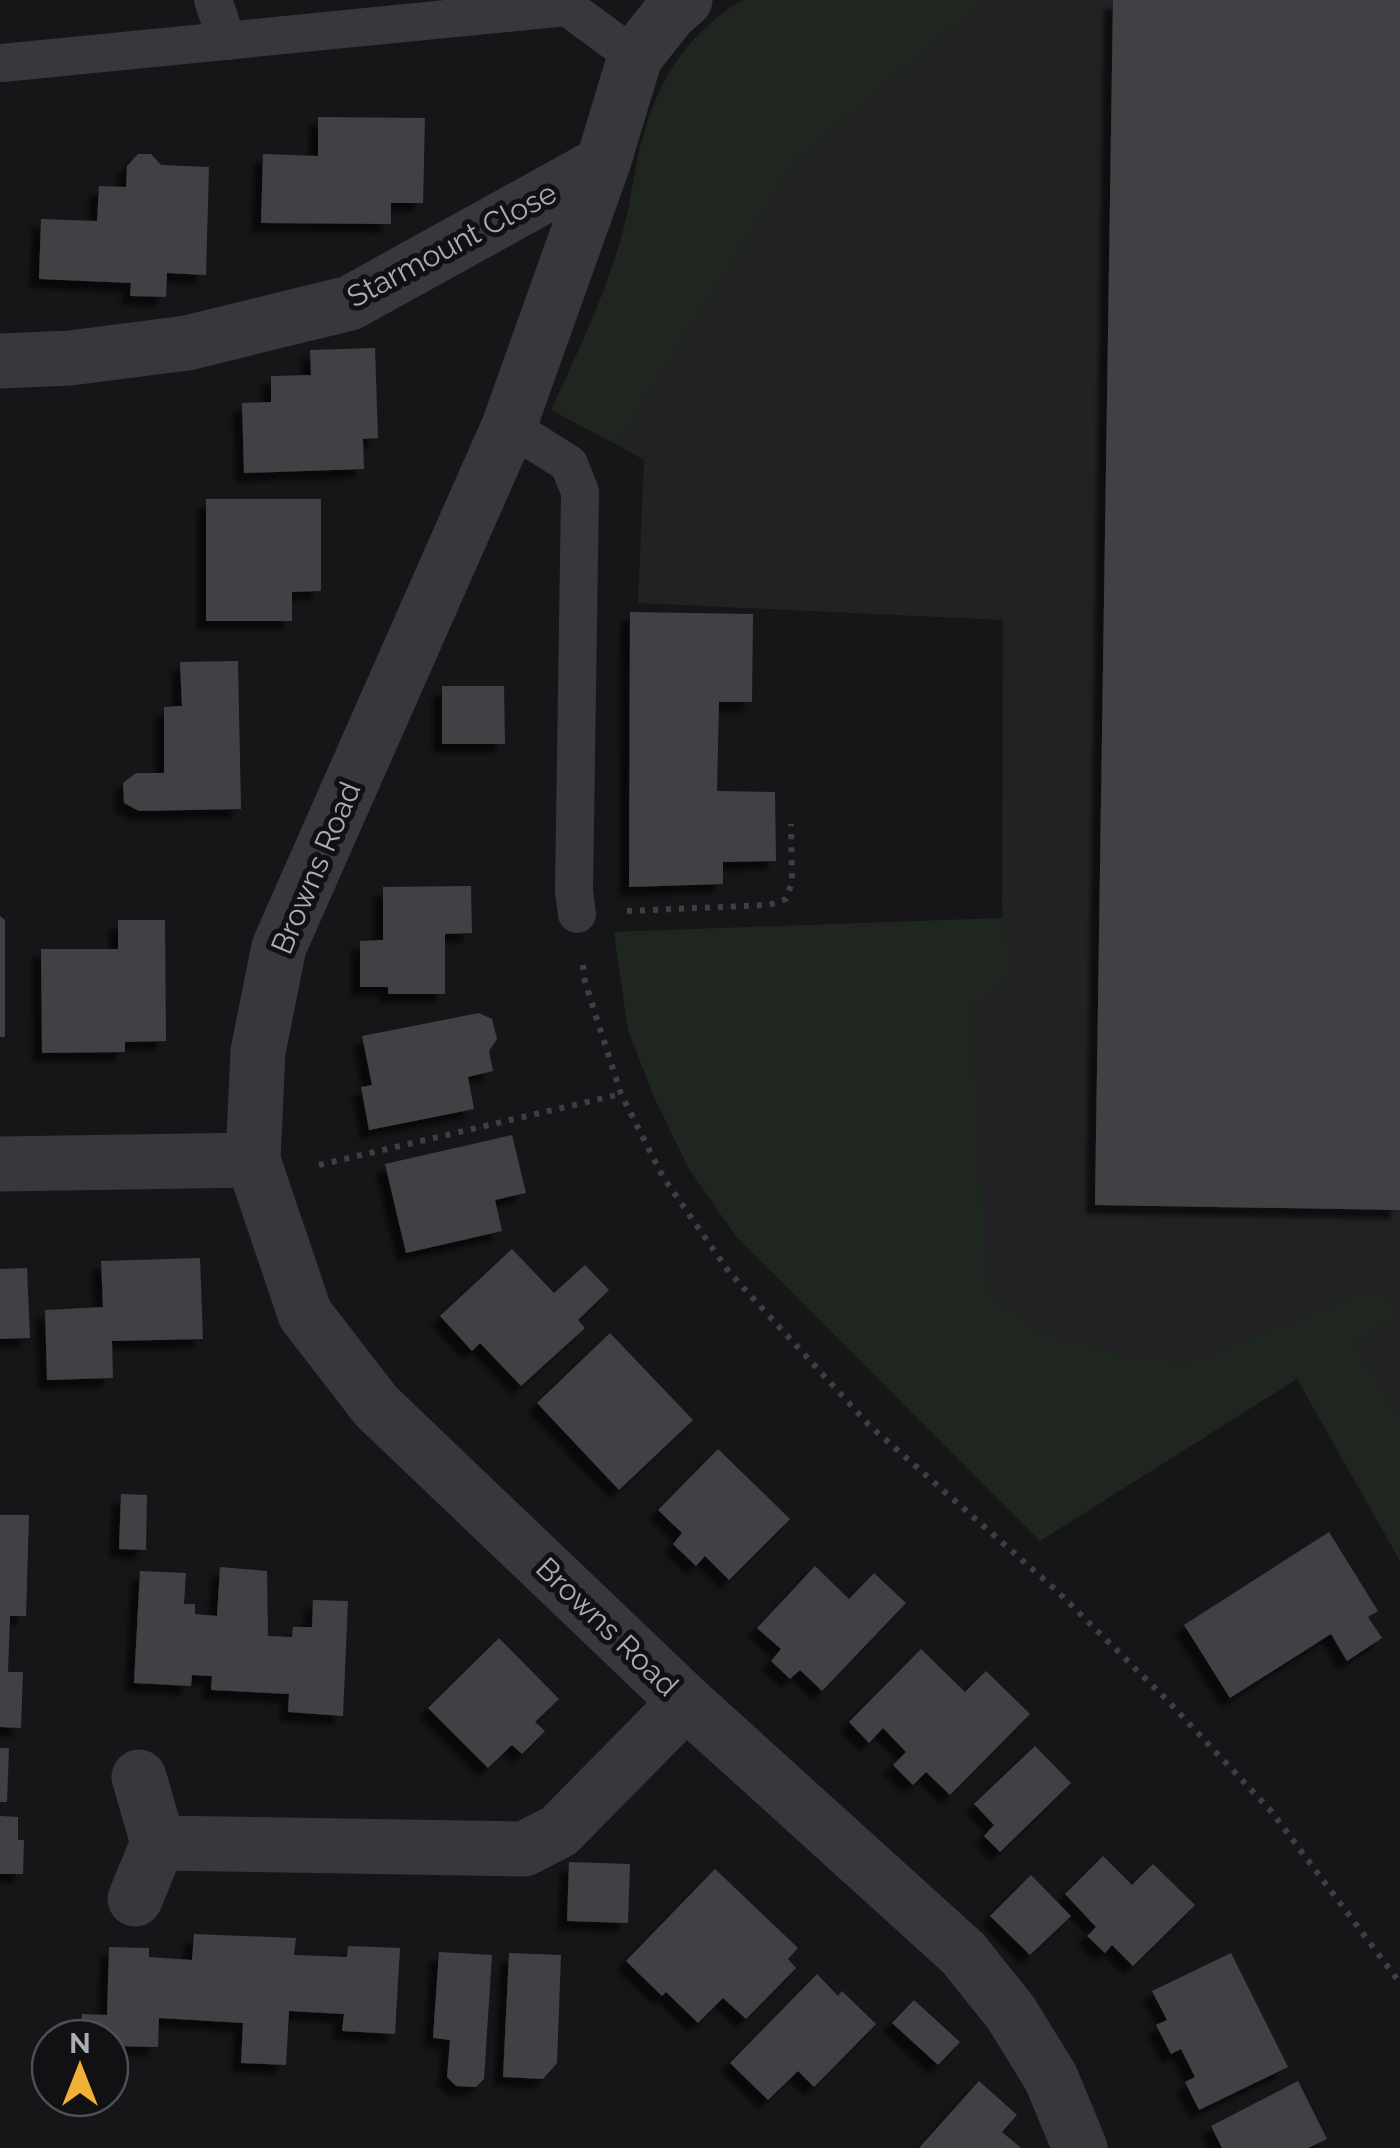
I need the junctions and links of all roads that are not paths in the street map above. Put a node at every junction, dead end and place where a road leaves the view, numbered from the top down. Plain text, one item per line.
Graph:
1 (213, 0) edge
2 (685, 0) edge
3 (226, 41) junction
4 (635, 56) junction
5 (2, 63) edge
6 (604, 164) junction
7 (0, 361) edge
8 (509, 426) junction
9 (577, 914) road end
10 (0, 1164) edge
11 (256, 1170) junction
12 (686, 1702) junction
13 (139, 1778) dead end
14 (158, 1843) junction
15 (135, 1899) dead end
16 (1080, 2148) edge

1 - 3 lane
2 - 4 street, Browns Road
3 - 4 lane
3 - 5 lane
4 - 6 street, Browns Road
6 - 7 street, Starmount Close
6 - 8 street, Browns Road
8 - 9 lane
8 - 11 street, Browns Road
10 - 11 street
11 - 12 street, Browns Road
12 - 14 street, Browns Road
12 - 16 street, Browns Road
13 - 14 street
14 - 15 street

